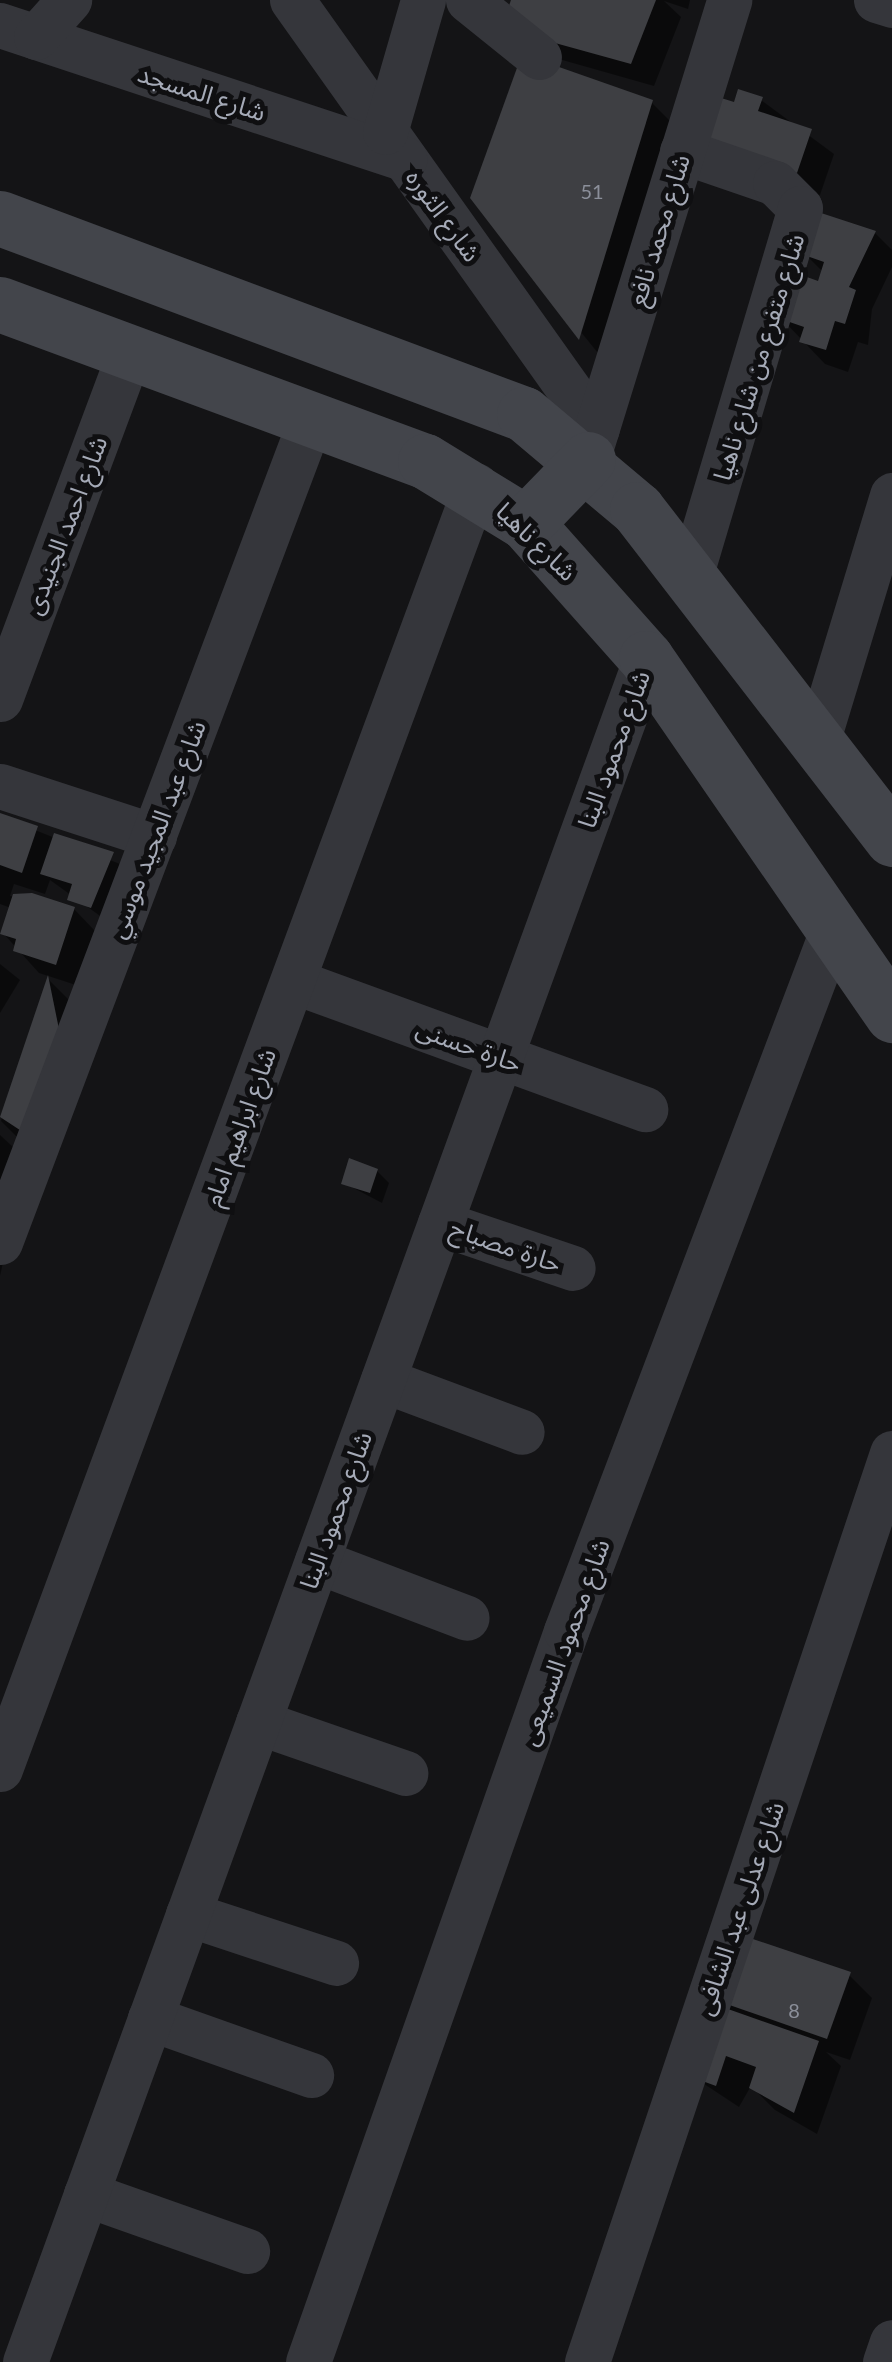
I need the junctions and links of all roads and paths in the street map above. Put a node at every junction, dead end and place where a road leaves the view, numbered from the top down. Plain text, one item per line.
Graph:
1 (70, 0) edge
2 (292, 0) edge
3 (423, 0) edge
4 (468, 0) edge
5 (728, 0) edge
6 (876, 0) edge
7 (892, 5) edge
8 (18, 31) edge
9 (539, 56) dead end
10 (394, 146) junction
11 (682, 151) junction
12 (0, 218) edge
13 (0, 304) edge
14 (130, 351) junction
15 (312, 416) junction
16 (592, 444) junction
17 (476, 485) junction
18 (892, 494) edge
19 (526, 523) junction
20 (690, 576) junction
21 (646, 658) junction
22 (0, 700) edge
23 (818, 738) junction
24 (0, 786) edge
25 (154, 836) junction
26 (892, 839) edge
27 (833, 928) junction
28 (293, 981) junction
29 (892, 1015) edge
30 (500, 1056) junction
31 (646, 1109) dead end
32 (440, 1222) junction
33 (0, 1242) edge
34 (573, 1268) dead end
35 (382, 1380) junction
36 (522, 1432) dead end
37 (892, 1454) edge
38 (316, 1560) junction
39 (467, 1618) dead end
40 (258, 1722) junction
41 (0, 1769) edge
42 (404, 1772) dead end
43 (188, 1914) junction
44 (336, 1964) dead end
45 (150, 2018) junction
46 (310, 2075) dead end
47 (86, 2194) junction
48 (247, 2251) dead end
49 (892, 2342) edge
50 (40, 2358) edge
51 (308, 2362) edge
52 (587, 2362) edge
53 (885, 2362) edge

1 - 8 street
2 - 10 street, شارع الثوره
3 - 10 street
4 - 9 street
5 - 11 street, شارع محمد نافع
6 - 7 street
8 - 10 street, شارع المسجد
10 - 16 street, شارع الثوره
11 - 16 street, شارع محمد نافع
11 - 20 street, شارع متفرع من شارع ناهيا
12 - 16 main road
13 - 14 main road, شارع ناهيا
14 - 15 main road, شارع ناهيا
14 - 22 street, شارع احمد الجنيدى
15 - 17 main road, شارع ناهيا
15 - 25 street, شارع عبد المجيد موسي
16 - 19 main road
16 - 20 main road
17 - 19 main road, شارع ناهيا
17 - 28 street, شارع ابراهيم امام
18 - 23 street
19 - 21 main road, شارع ناهيا
20 - 23 main road
21 - 27 main road, شارع ناهيا
21 - 30 street, شارع محمود البنا
23 - 26 main road
24 - 25 street
25 - 33 street, شارع عبد المجيد موسي
27 - 29 main road, شارع ناهيا
27 - 51 street, شارع محمود السميعى
28 - 30 street, حارة حسنى
28 - 41 street, شارع ابراهيم امام
30 - 31 street, حارة حسنى
30 - 32 street, شارع محمود البنا
32 - 34 street, حارة مصباح
32 - 35 street, شارع محمود البنا
35 - 36 street
35 - 38 street, شارع محمود البنا
37 - 52 street, شارع عدلى عبد الشافى
38 - 39 street
38 - 40 street, شارع محمود البنا
40 - 42 street
40 - 43 street, شارع محمود البنا
43 - 44 street
43 - 45 street, شارع محمود البنا
45 - 46 street
45 - 47 street, شارع محمود البنا
47 - 48 street
47 - 50 street, شارع محمود البنا
49 - 53 street

